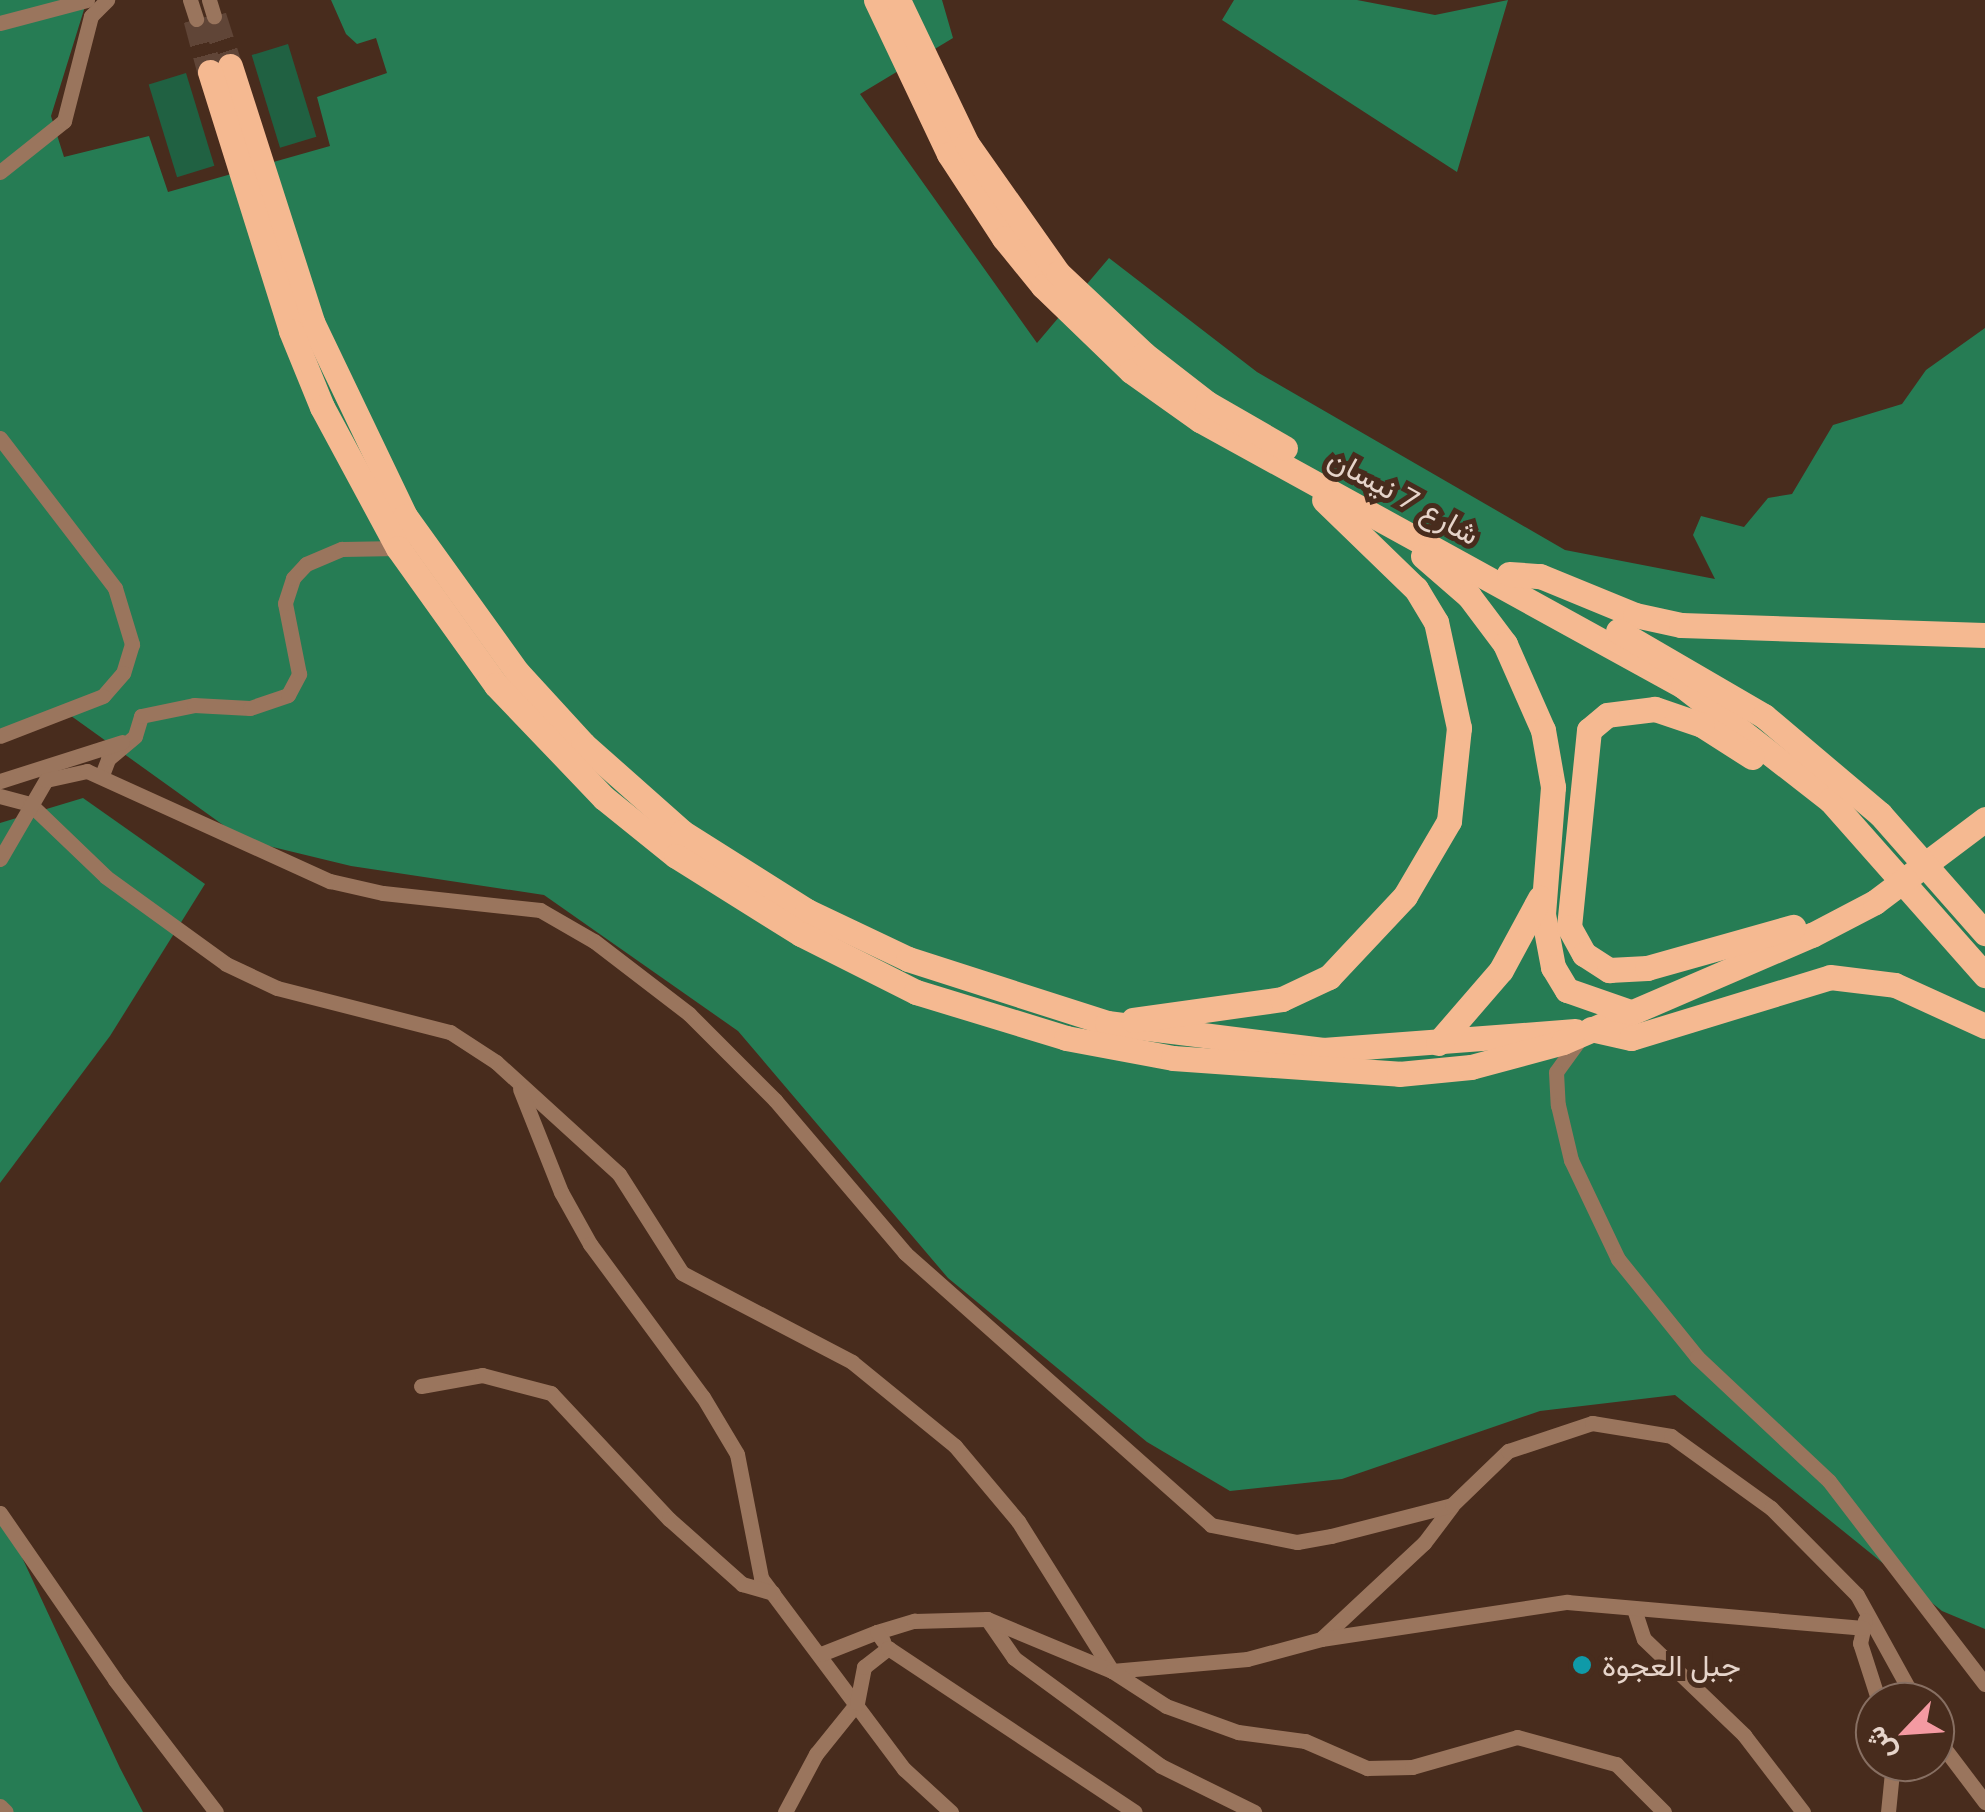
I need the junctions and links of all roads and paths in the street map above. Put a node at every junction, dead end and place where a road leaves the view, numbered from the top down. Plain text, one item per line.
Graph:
1 (87, 0) edge
2 (107, 0) edge
3 (190, 0) edge
4 (876, 0) edge
5 (898, 0) edge
6 (196, 20) tunnel mouth
7 (0, 24) edge
8 (0, 172) edge
9 (0, 438) edge
10 (1299, 476) junction
11 (1390, 526) junction
12 (398, 548) junction
13 (1508, 574) junction
14 (1985, 635) edge
15 (0, 736) edge
16 (135, 736) junction
17 (102, 775) junction
18 (0, 782) edge
19 (0, 796) edge
20 (1830, 800) junction
21 (30, 804) junction
22 (1985, 819) edge
23 (0, 859) edge
24 (1546, 884) junction
25 (1985, 933) edge
26 (1736, 955) junction
27 (1985, 974) edge
28 (1627, 1011) junction
29 (1107, 1024) junction
30 (1985, 1026) edge
31 (1588, 1030) junction
32 (1438, 1044) junction
33 (520, 1087) junction
34 (421, 1386) dead end
35 (1452, 1505) junction
36 (0, 1512) edge
37 (773, 1593) junction
38 (1634, 1612) junction
39 (987, 1619) junction
40 (1865, 1621) junction
41 (878, 1632) junction
42 (1322, 1639) junction
43 (888, 1648) junction
44 (821, 1654) junction
45 (1112, 1672) junction
46 (1873, 1682) edge
47 (1903, 1682) edge
48 (1985, 1684) edge
49 (856, 1703) junction
50 (1955, 1762) edge
51 (1891, 1782) edge
52 (1985, 1802) edge
53 (0, 1806) edge
54 (6, 1812) edge
55 (216, 1812) edge
56 (786, 1812) edge
57 (951, 1812) edge
58 (1135, 1812) edge
59 (1254, 1812) edge
60 (1664, 1812) edge
61 (1803, 1812) edge
62 (1888, 1812) edge

1 - 7 street
2 - 8 street
3 - 6 street
4 - 10 main road, شارع 7 نيسان
5 - 13 main road, شارع 7 نيسان
9 - 15 street
10 - 11 main road, شارع 7 نيسان
10 - 29 main road
11 - 20 main road, شارع 7 نيسان
11 - 24 main road
12 - 16 street
12 - 29 main road
12 - 31 main road
13 - 14 main road
13 - 25 main road, شارع 7 نيسان
16 - 17 street
16 - 18 street
17 - 21 street
17 - 35 street
19 - 21 street
20 - 26 main road
20 - 27 main road, شارع 7 نيسان
21 - 23 street
21 - 33 street
22 - 26 main road
24 - 28 main road
24 - 32 main road
26 - 28 main road
28 - 31 main road
29 - 32 main road
30 - 31 main road
31 - 32 main road
31 - 48 street
33 - 37 street
33 - 45 street
34 - 37 street
35 - 40 street
35 - 42 street
36 - 55 street
37 - 44 street
38 - 40 street
38 - 42 street
38 - 61 street
39 - 41 street
39 - 45 street
39 - 59 street
40 - 46 street
40 - 47 street
41 - 43 street
41 - 44 street
42 - 45 street
43 - 49 street
43 - 58 street
44 - 49 street
45 - 60 street
49 - 56 street
49 - 57 street
50 - 52 street
51 - 62 street
53 - 54 street

